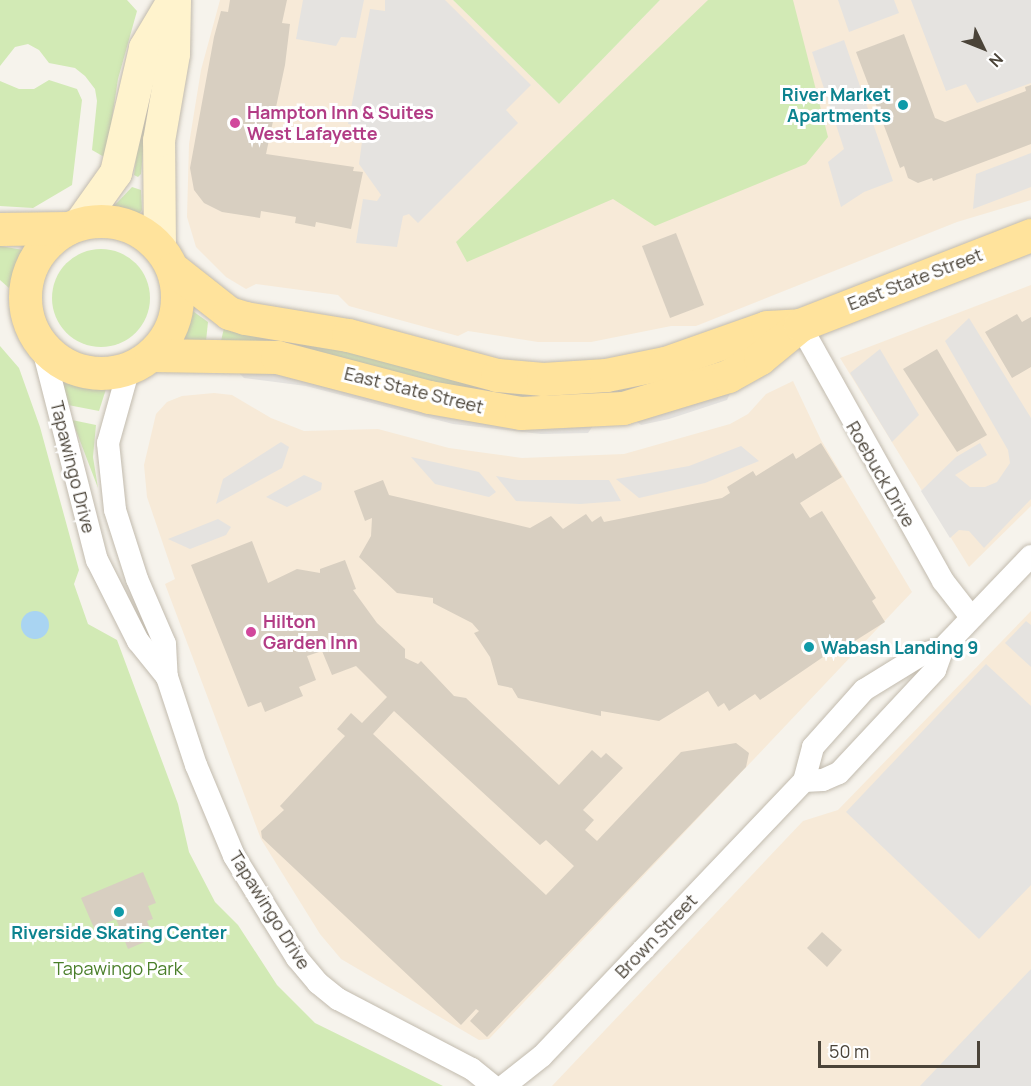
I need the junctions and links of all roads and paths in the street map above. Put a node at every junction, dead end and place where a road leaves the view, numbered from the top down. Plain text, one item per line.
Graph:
1 (174, 0) edge
2 (75, 225) junction
3 (0, 229) edge
4 (1031, 235) edge
5 (166, 259) junction
6 (0, 303) edge
7 (800, 325) junction
8 (37, 336) junction
9 (140, 362) junction
10 (1031, 556) edge
11 (971, 617) junction
12 (943, 648) junction
13 (167, 677) junction
14 (804, 781) junction
15 (493, 1086) edge
16 (504, 1086) edge

1 - 2 main road
1 - 5 main road
2 - 3 main road
2 - 5 main road
2 - 8 main road
4 - 7 main road, East State Street
5 - 7 main road, East State Street
5 - 9 main road
6 - 8 main road
7 - 9 main road, East State Street
7 - 11 street, Roebuck Drive
8 - 9 main road
8 - 13 street, Tapawingo Drive
9 - 13 street, Tapawingo Drive
10 - 11 street, Brown Street
11 - 12 street, Brown Street
12 - 14 street, Brown Street
12 - 14 street, Brown Street
13 - 15 street, Tapawingo Drive
14 - 16 street, Brown Street

